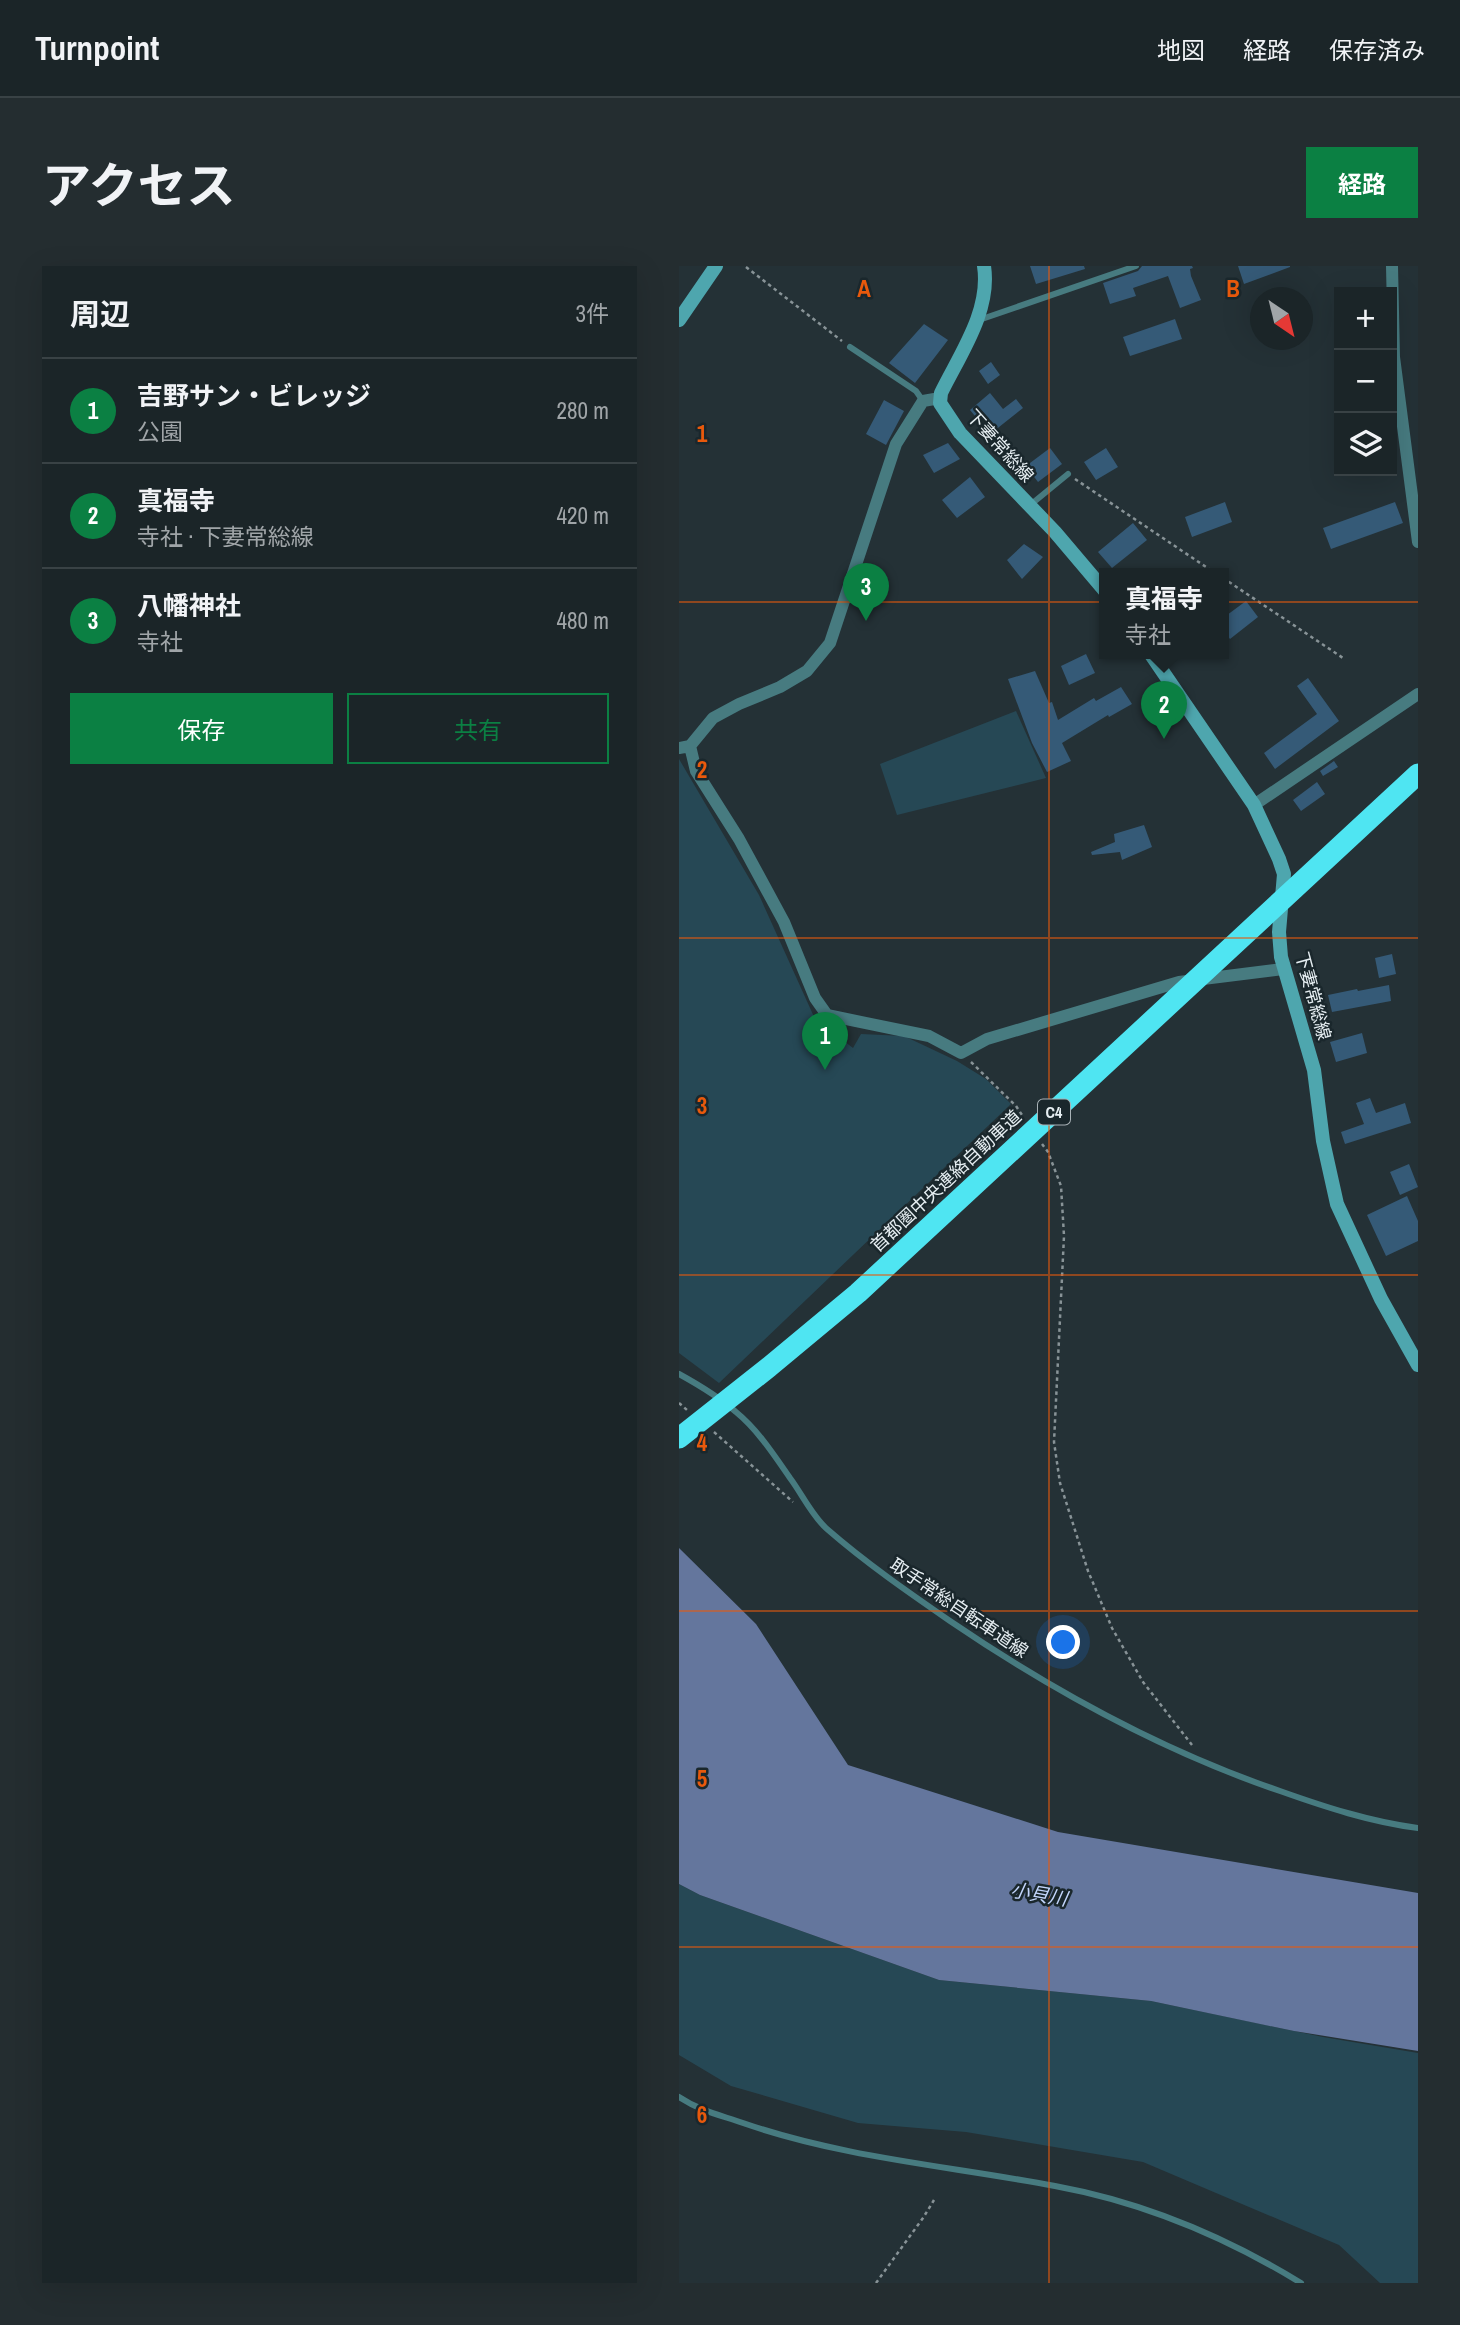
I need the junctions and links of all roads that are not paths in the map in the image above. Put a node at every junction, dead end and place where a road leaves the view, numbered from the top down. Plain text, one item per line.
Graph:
1 (716, 266) edge
2 (984, 266) edge
3 (1136, 266) edge
4 (1392, 266) edge
5 (679, 320) edge
6 (976, 321) junction
7 (850, 347) road end
8 (940, 398) junction
9 (923, 401) junction
10 (1068, 474) road end
11 (1028, 507) junction
12 (1418, 542) edge
13 (1099, 585) edge
14 (1154, 659) edge
15 (1418, 694) edge
16 (685, 747) edge
17 (1418, 774) edge
18 (1254, 805) junction
19 (1283, 969) junction
20 (1418, 1365) edge
21 (679, 1374) edge
22 (679, 1437) edge
23 (1418, 1828) edge
24 (679, 2097) edge
25 (1301, 2283) edge

1 - 5 main road
2 - 6 main road
3 - 6 lane
4 - 12 street
6 - 8 main road
7 - 9 lane
8 - 9 street
8 - 11 main road, 下妻常総線
9 - 16 street
10 - 11 lane
11 - 13 main road, 下妻常総線
14 - 18 main road, 下妻常総線
15 - 18 street
16 - 19 street
17 - 22 highway, 首都圏中央連絡自動車道 / C4, bridge
18 - 19 main road, 下妻常総線
19 - 20 main road, 下妻常総線
21 - 23 lane, 取手常総自転車道線
24 - 25 lane

